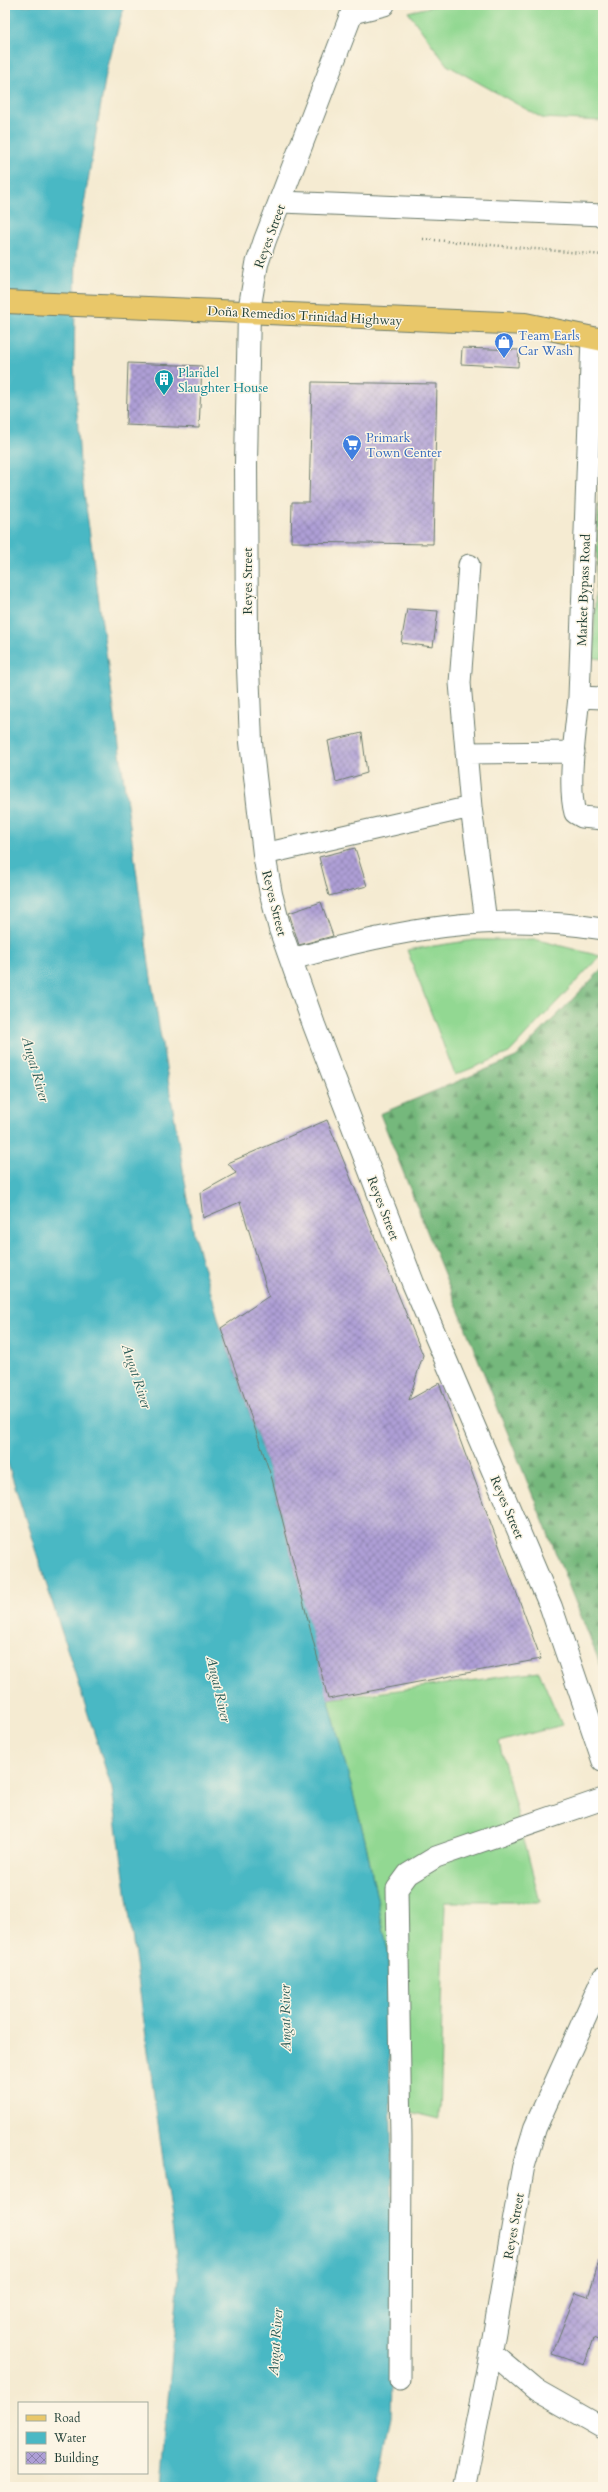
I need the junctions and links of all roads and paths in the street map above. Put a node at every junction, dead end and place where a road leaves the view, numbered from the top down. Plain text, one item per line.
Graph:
1 (384, 5) edge
2 (354, 9) edge
3 (281, 202) junction
4 (603, 215) edge
5 (423, 239) dead end
6 (603, 255) edge
7 (5, 302) edge
8 (249, 311) junction
9 (598, 339) edge
10 (468, 566) dead end
11 (579, 697) junction
12 (603, 698) edge
13 (574, 752) junction
14 (466, 753) junction
15 (471, 807) junction
16 (603, 819) edge
17 (264, 854) junction
18 (486, 922) junction
19 (603, 930) edge
20 (292, 959) junction
21 (603, 1760) edge
22 (603, 1799) edge
23 (603, 1978) edge
24 (491, 2352) junction
25 (400, 2380) dead end
26 (603, 2428) edge
27 (464, 2487) edge

1 - 2 street
2 - 3 street, Reyes Street
3 - 4 street
3 - 8 street, Reyes Street
5 - 6 path
7 - 8 main road, Doña Remedios Trinidad Highway
8 - 9 main road, Doña Remedios Trinidad Highway
8 - 17 street, Reyes Street
9 - 11 street, Market Bypass Road
10 - 14 street
11 - 12 street
11 - 13 street, Market Bypass Road
13 - 14 street
13 - 16 street, Market Bypass Road
14 - 15 street
15 - 17 street
15 - 18 street
17 - 20 street, Reyes Street
18 - 19 street
18 - 20 street
20 - 21 street, Reyes Street
22 - 25 street
23 - 24 street, Reyes Street
24 - 26 street
24 - 27 street, Reyes Street

